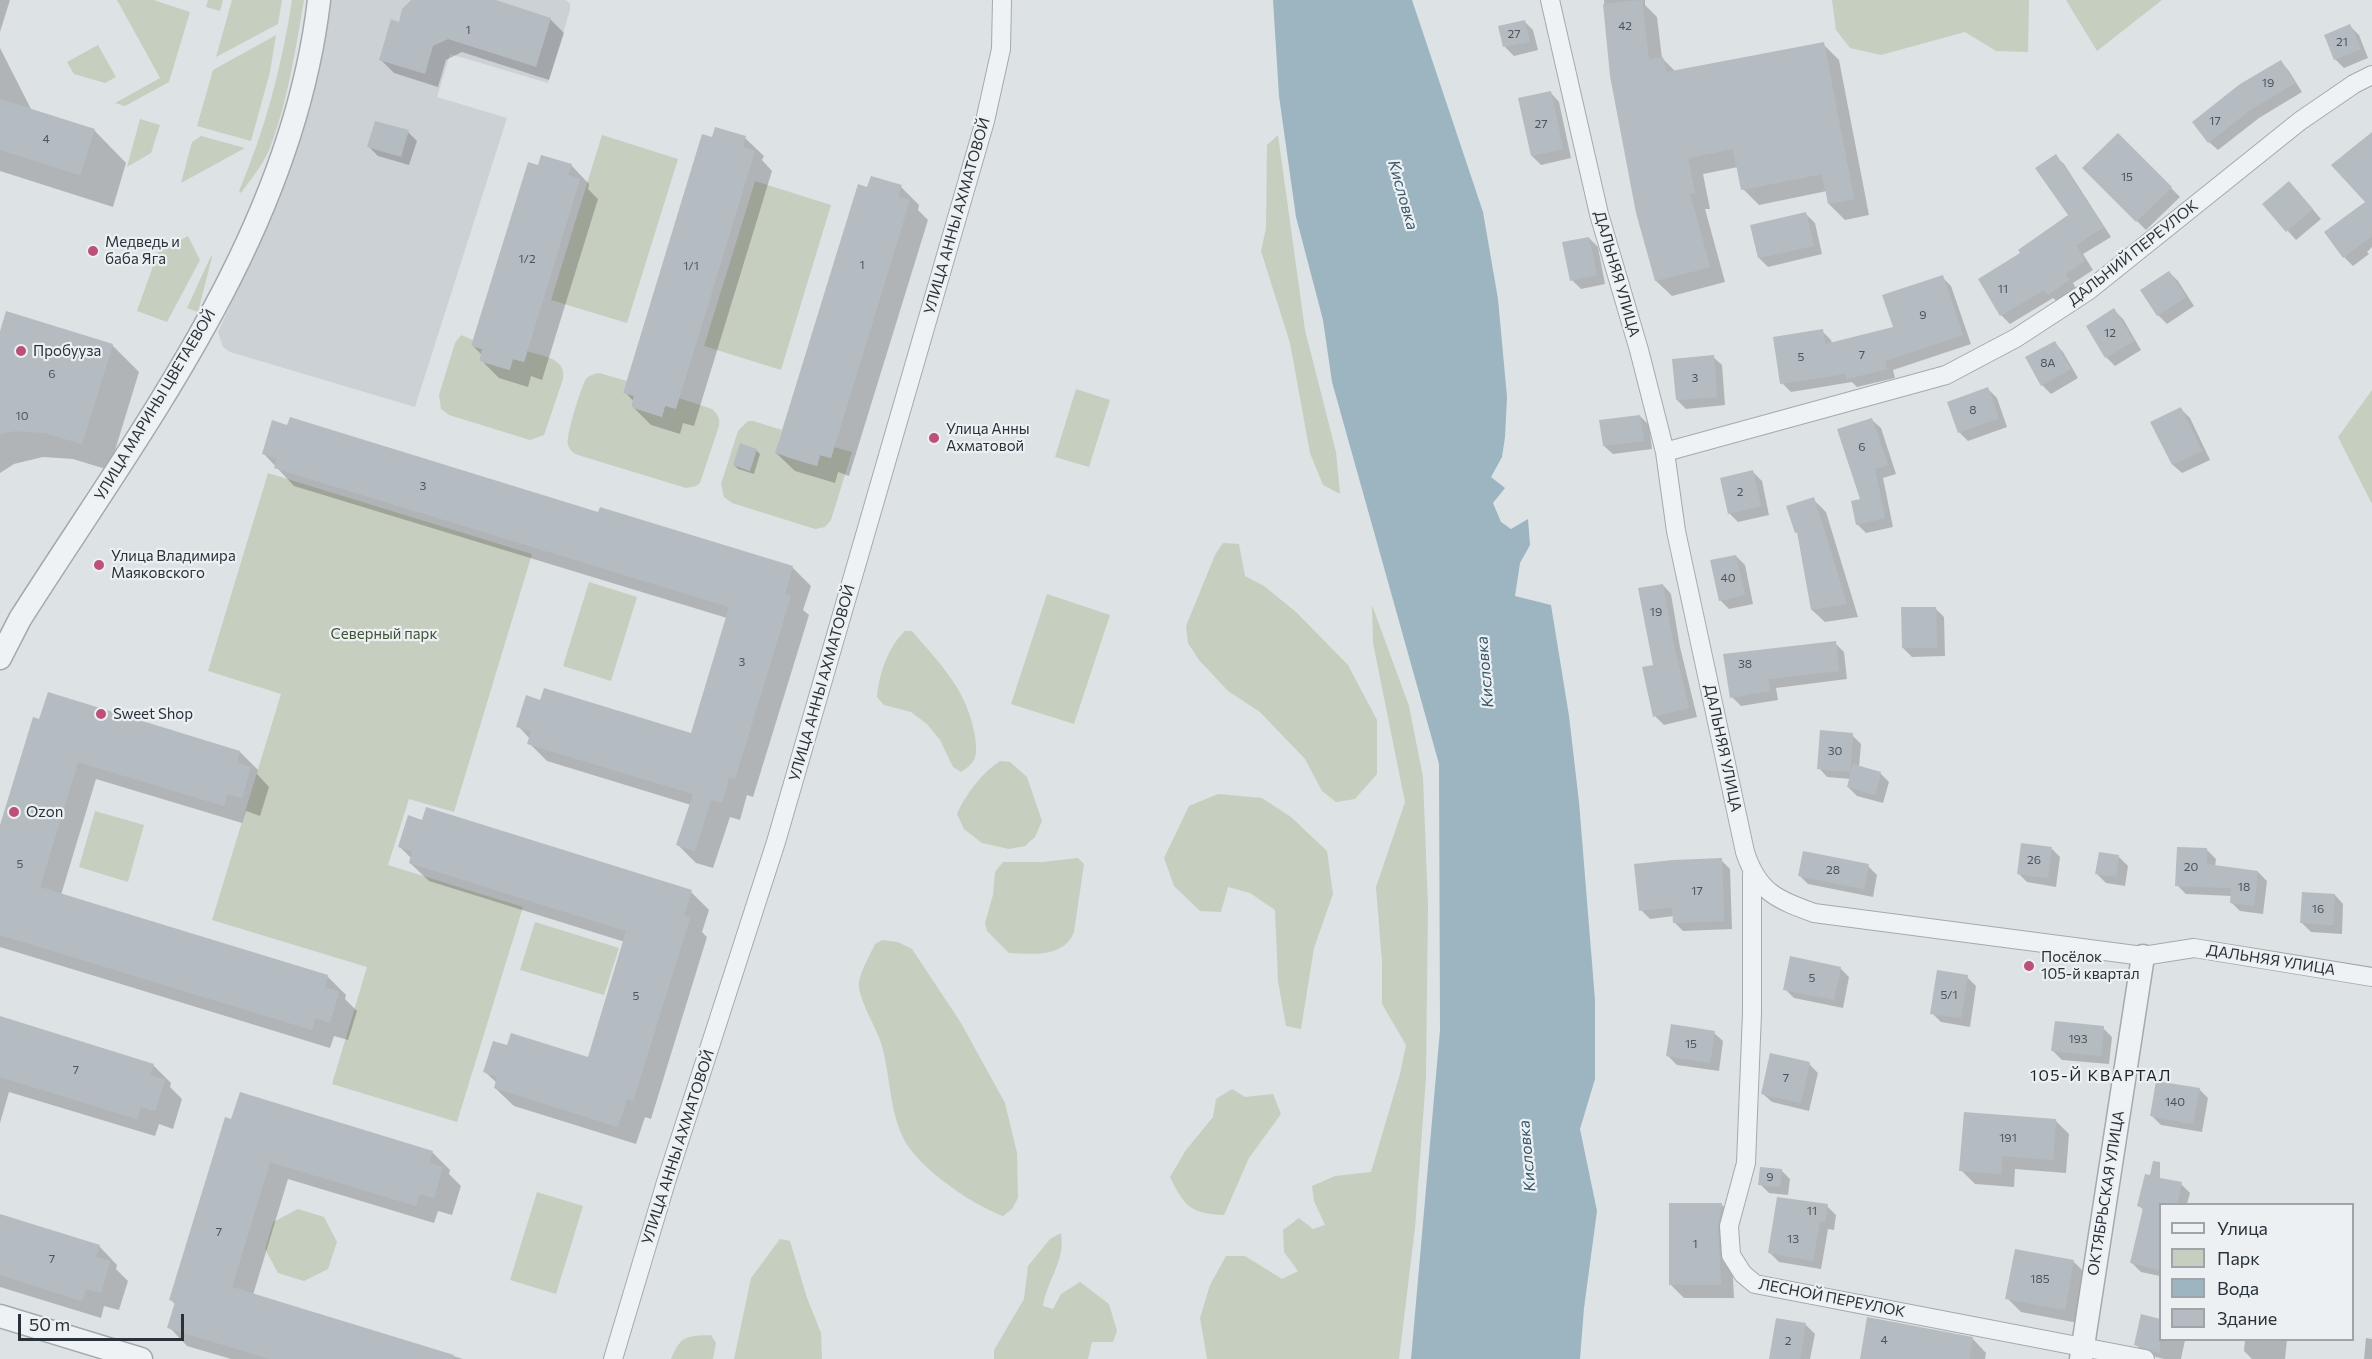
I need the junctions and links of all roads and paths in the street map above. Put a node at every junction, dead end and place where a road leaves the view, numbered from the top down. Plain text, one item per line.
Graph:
1 (319, 0) edge
2 (1002, 0) edge
3 (1550, 0) edge
4 (2372, 75) edge
5 (1665, 452) junction
6 (0, 658) edge
7 (1752, 874) junction
8 (2143, 956) junction
9 (2372, 977) edge
10 (0, 1316) edge
11 (2082, 1353) edge
12 (141, 1359) edge
13 (613, 1359) edge
14 (2145, 1359) edge

1 - 6 street, УЛИЦА МАРИНЫ ЦВЕТАЕВОЙ
2 - 13 street, УЛИЦА АННЫ АХМАТОВОЙ
3 - 5 street, ДАЛЬНЯЯ УЛИЦА
4 - 5 street, ДАЛЬНИЙ ПЕРЕУЛОК
5 - 7 street, ДАЛЬНЯЯ УЛИЦА
7 - 8 street, ДАЛЬНЯЯ УЛИЦА
7 - 11 street, ЛЕСНОЙ ПЕРЕУЛОК
8 - 9 street, ДАЛЬНЯЯ УЛИЦА
8 - 11 street, ОКТЯБРЬСКАЯ УЛИЦА
10 - 12 street
11 - 14 street, ЛЕСНОЙ ПЕРЕУЛОК

